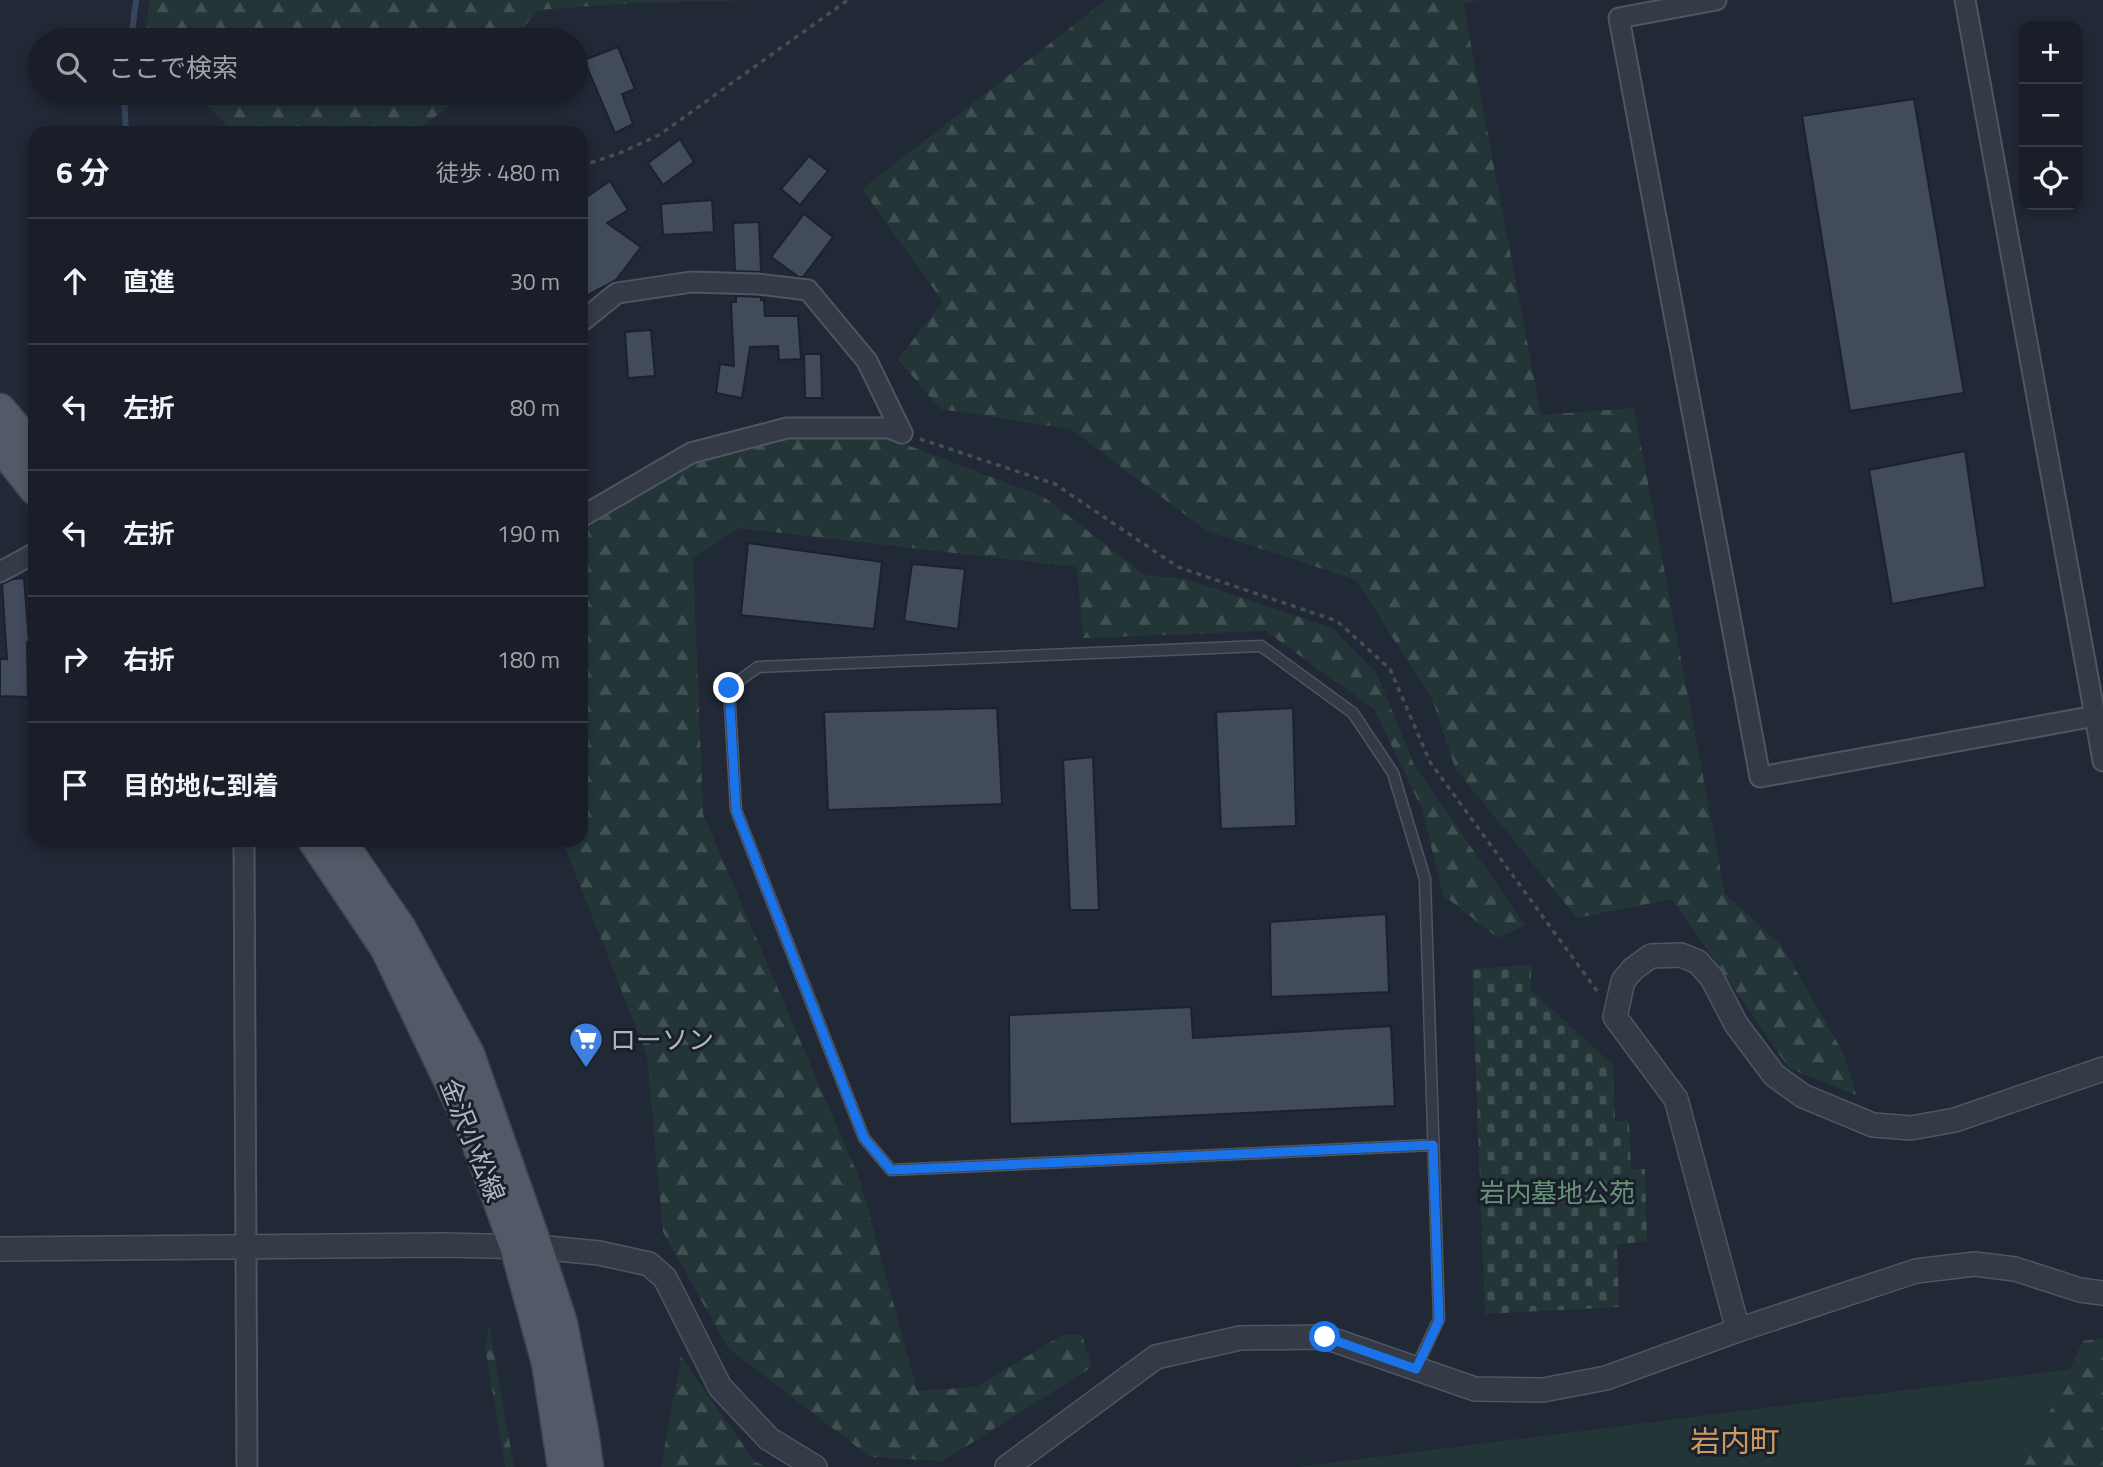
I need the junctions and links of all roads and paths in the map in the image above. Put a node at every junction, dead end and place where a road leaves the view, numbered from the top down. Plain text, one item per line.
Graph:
1 (848, 0) edge
2 (1716, 0) edge
3 (1965, 0) edge
4 (588, 164) edge
5 (588, 316) edge
6 (0, 409) edge
7 (28, 442) edge
8 (0, 446) edge
9 (28, 481) edge
10 (588, 513) edge
11 (28, 557) edge
12 (0, 572) edge
13 (2095, 716) junction
14 (2103, 761) edge
15 (244, 847) edge
16 (318, 847) edge
17 (345, 847) edge
18 (2103, 1069) edge
19 (1433, 1145) junction
20 (245, 1246) junction
21 (526, 1246) junction
22 (0, 1249) edge
23 (2103, 1293) edge
24 (1738, 1330) junction
25 (1416, 1369) junction
26 (247, 1467) edge
27 (563, 1467) edge
28 (588, 1467) edge
29 (815, 1467) edge
30 (1007, 1467) edge

1 - 4 path
2 - 13 street
3 - 13 street
5 - 10 street
6 - 7 main road
8 - 9 main road
11 - 12 street
13 - 14 street
15 - 20 street
16 - 21 main road, 金沢小松線
17 - 21 main road, 金沢小松線
18 - 24 street
19 - 19 lane
19 - 25 lane
20 - 21 street
20 - 22 street
20 - 26 street
21 - 27 main road, 金沢小松線
21 - 28 main road, 金沢小松線
21 - 29 street
23 - 24 street
24 - 25 street
25 - 30 street

